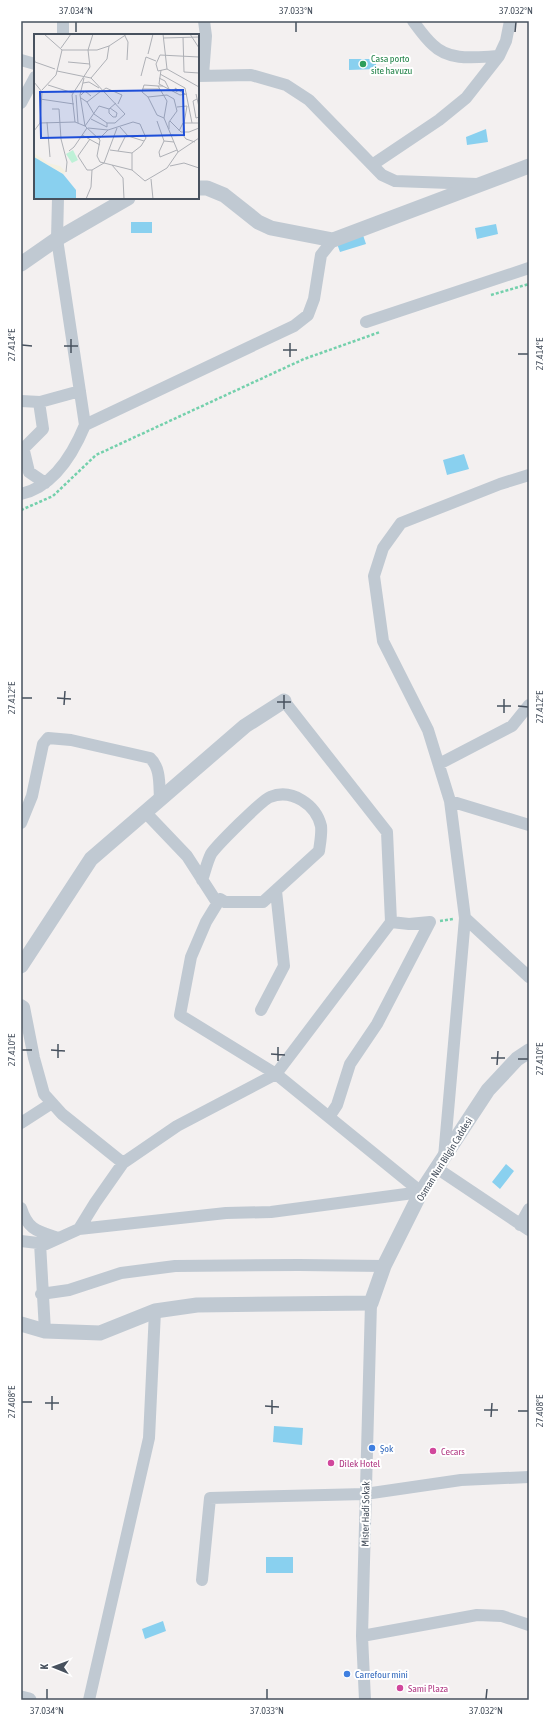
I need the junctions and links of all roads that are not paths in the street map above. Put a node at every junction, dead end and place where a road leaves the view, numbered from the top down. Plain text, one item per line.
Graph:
1 (63, 21) edge
2 (204, 21) edge
3 (413, 21) edge
4 (510, 21) edge
5 (63, 34) edge
6 (499, 56) junction
7 (21, 60) edge
8 (34, 64) edge
9 (201, 75) edge
10 (29, 81) edge
11 (21, 103) edge
12 (372, 164) junction
13 (529, 166) edge
14 (480, 184) junction
15 (199, 188) edge
16 (58, 199) edge
17 (126, 199) edge
18 (57, 239) junction
19 (333, 240) junction
20 (21, 264) edge
21 (529, 268) edge
22 (366, 322) dead end
23 (80, 391) junction
24 (21, 401) edge
25 (39, 402) junction
26 (85, 425) junction
27 (21, 450) edge
28 (529, 475) edge
29 (45, 482) junction
30 (21, 494) edge
31 (284, 701) joint
32 (529, 705) edge
33 (439, 764) junction
34 (160, 799) junction
35 (450, 801) junction
36 (145, 812) junction
37 (21, 823) edge
38 (529, 825) edge
39 (202, 880) junction
40 (276, 891) junction
41 (220, 899) junction
42 (465, 918) junction
43 (391, 922) junction
44 (21, 966) edge
45 (529, 977) edge
46 (21, 1005) edge
47 (261, 1010) dead end
48 (529, 1051) edge
49 (276, 1074) junction
50 (52, 1103) junction
51 (328, 1117) junction
52 (21, 1123) edge
53 (123, 1163) junction
54 (441, 1164) junction
55 (421, 1192) junction
56 (21, 1208) edge
57 (529, 1209) edge
58 (524, 1228) edge
59 (79, 1229) junction
60 (58, 1238) junction
61 (21, 1241) edge
62 (40, 1243) junction
63 (384, 1266) junction
64 (41, 1294) junction
65 (371, 1303) junction
66 (155, 1311) junction
67 (21, 1324) edge
68 (45, 1331) junction
69 (529, 1477) edge
70 (365, 1494) junction
71 (202, 1580) dead end
72 (529, 1625) edge
73 (362, 1636) junction
74 (21, 1698) edge
75 (29, 1700) edge
76 (89, 1700) edge
77 (366, 1700) edge

1 - 5 street
2 - 9 street
3 - 6 street
4 - 6 street
6 - 12 street
7 - 8 street
9 - 12 street
10 - 11 street
12 - 14 street
13 - 14 street
14 - 19 street
15 - 19 street
16 - 18 street
17 - 18 street
18 - 20 street
18 - 23 street
19 - 26 street
21 - 22 street
23 - 25 street
23 - 26 street
24 - 25 street
25 - 27 street
26 - 29 street
27 - 29 street
28 - 33 street
29 - 30 street
31 - 34 street
31 - 43 street
32 - 33 street
33 - 35 street
34 - 36 street
34 - 37 street
35 - 38 street
35 - 42 street
36 - 39 street
36 - 44 street
39 - 40 street
39 - 41 street
40 - 41 street
40 - 47 street
41 - 49 street
42 - 45 street
42 - 54 street
43 - 49 street
43 - 51 street
46 - 50 street
48 - 54 street, Osman Nuri Bilgin Caddesi
49 - 51 street
49 - 53 street
50 - 52 street
50 - 53 street
51 - 55 street
53 - 59 street
54 - 55 street, Osman Nuri Bilgin Caddesi
54 - 58 street
55 - 59 street
55 - 63 street, Osman Nuri Bilgin Caddesi
56 - 60 street
57 - 58 street
59 - 60 street
60 - 62 street
61 - 62 street
62 - 64 street
63 - 64 street
63 - 65 street, Osman Nuri Bilgin Caddesi
64 - 68 street
65 - 66 street
65 - 70 street, Mister Hadi Sokak
66 - 68 street
66 - 76 street
67 - 68 street
69 - 70 street
70 - 71 street
70 - 73 street, Mister Hadi Sokak
72 - 73 street
73 - 77 street, Mister Hadi Sokak
74 - 75 street

